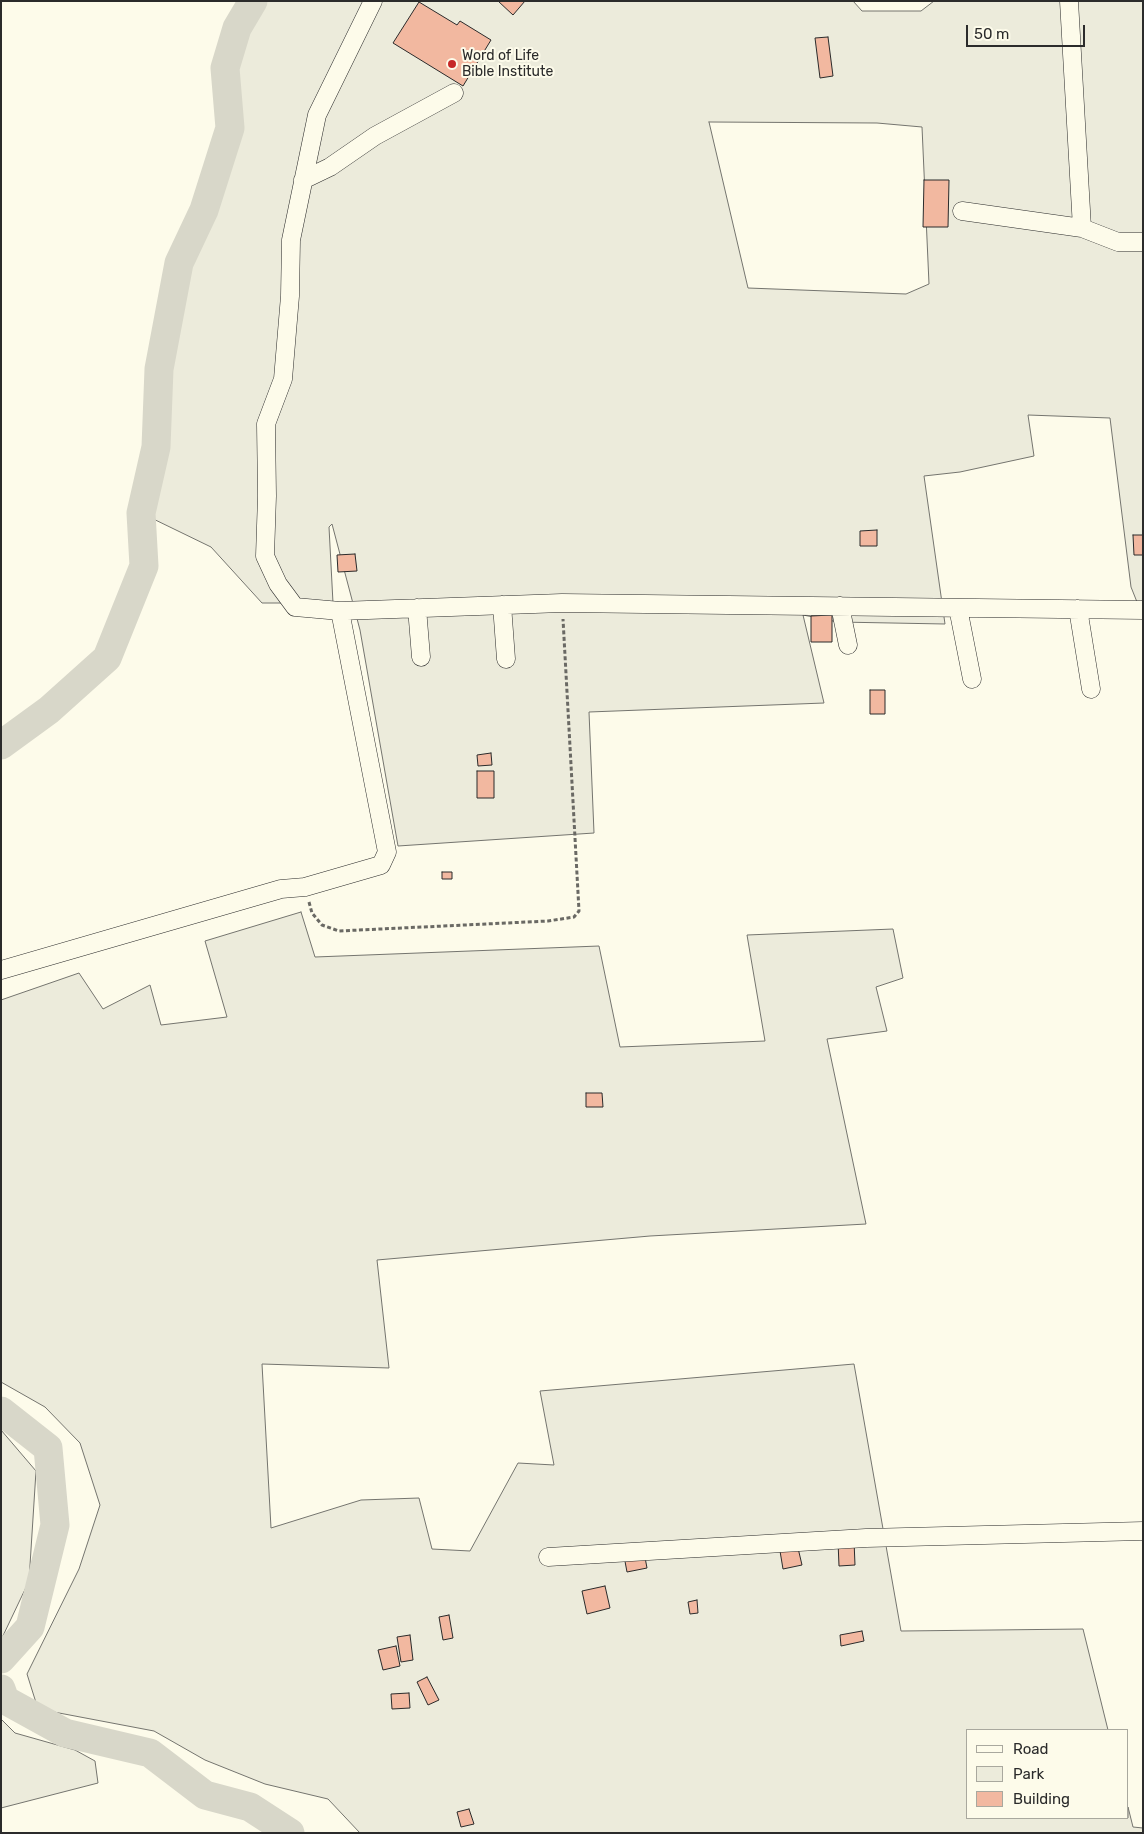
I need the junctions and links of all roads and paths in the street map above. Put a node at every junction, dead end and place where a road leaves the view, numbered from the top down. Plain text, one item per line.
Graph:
1 (373, 1) edge
2 (1069, 1) edge
3 (454, 93) dead end
4 (303, 180) junction
5 (962, 212) dead end
6 (1082, 228) junction
7 (1143, 242) edge
8 (562, 603) junction
9 (502, 605) junction
10 (840, 606) junction
11 (417, 608) junction
12 (958, 608) junction
13 (1078, 609) junction
14 (1143, 610) edge
15 (340, 611) junction
16 (848, 645) dead end
17 (421, 658) dead end
18 (506, 659) dead end
19 (972, 679) dead end
20 (1091, 689) dead end
21 (305, 887) junction
22 (1, 970) edge
23 (1143, 1531) edge
24 (548, 1557) dead end

1 - 4 street
2 - 6 street
3 - 4 street
4 - 15 street
5 - 6 street
6 - 7 street
8 - 9 street
8 - 10 street
8 - 21 path
9 - 11 street
9 - 18 street
10 - 12 street
10 - 16 street
11 - 15 street
11 - 17 street
12 - 13 street
12 - 19 street
13 - 14 street
13 - 20 street
15 - 21 street
21 - 22 street
23 - 24 street

